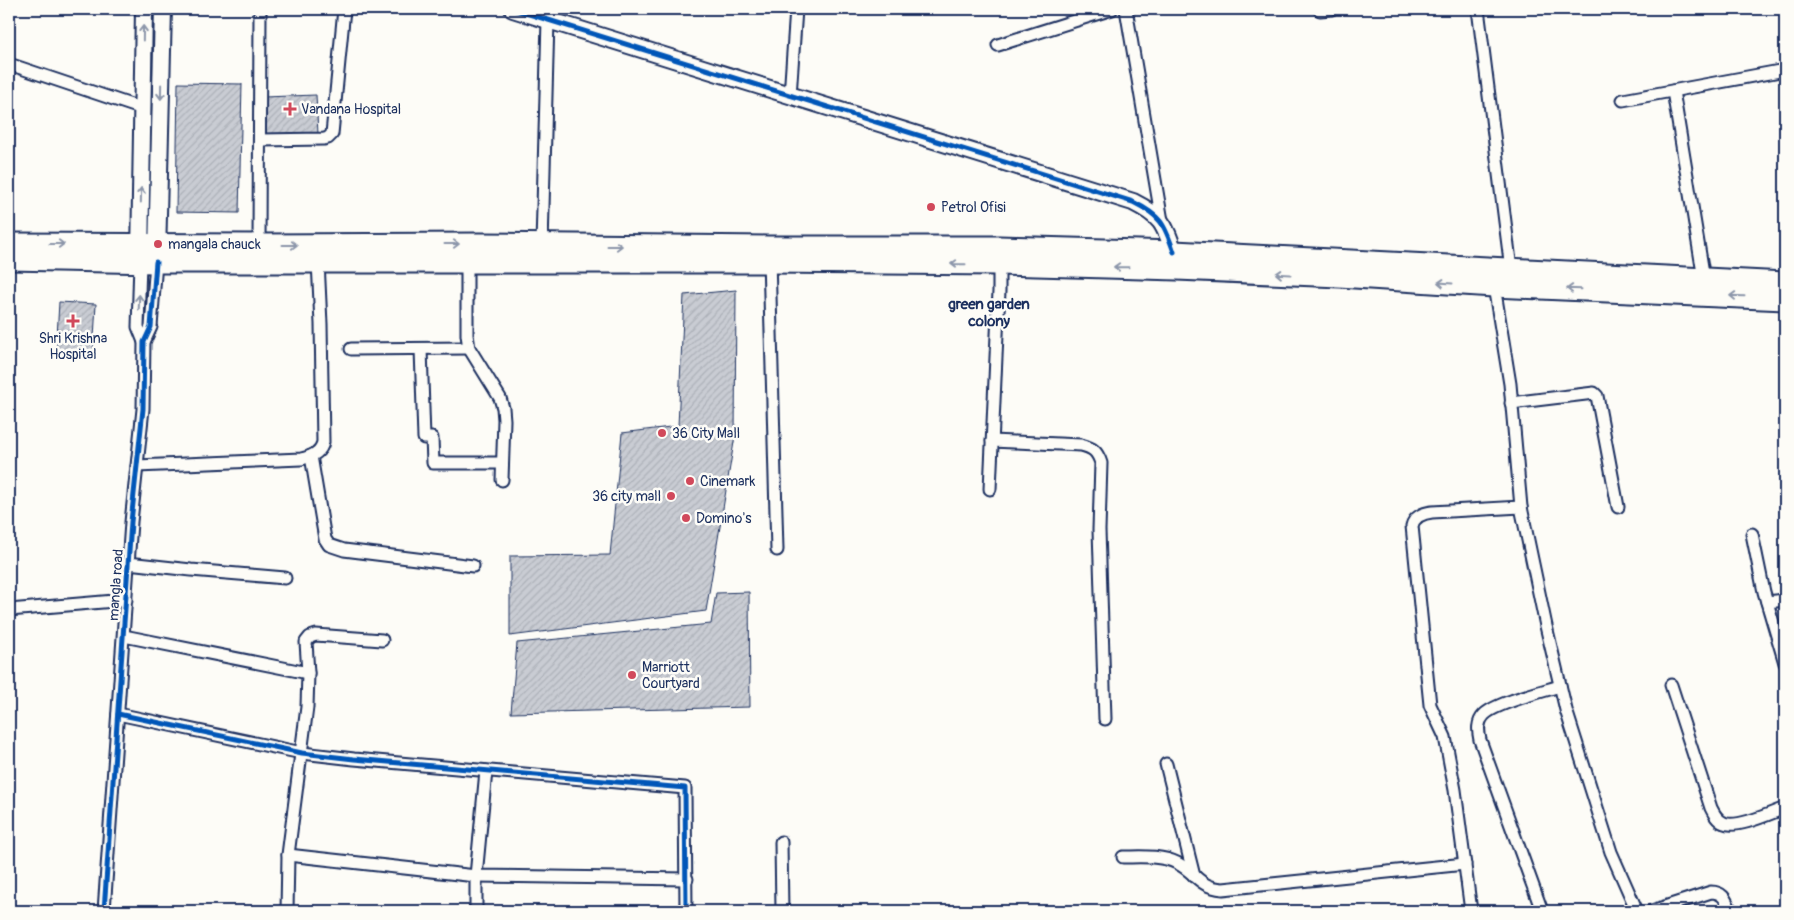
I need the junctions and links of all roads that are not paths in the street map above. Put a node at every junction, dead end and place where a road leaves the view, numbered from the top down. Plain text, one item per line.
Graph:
1 (163, 9) edge
2 (260, 9) edge
3 (344, 9) edge
4 (513, 9) edge
5 (796, 9) edge
6 (1112, 9) edge
7 (1126, 9) edge
8 (1478, 9) edge
9 (141, 10) edge
10 (539, 15) edge
11 (998, 45) dead end
12 (9, 64) edge
13 (1785, 70) edge
14 (1673, 91) junction
15 (790, 96) junction
16 (1623, 100) dead end
17 (143, 109) junction
18 (260, 140) junction
19 (1162, 221) junction
20 (9, 244) edge
21 (259, 245) junction
22 (542, 245) junction
23 (1174, 252) junction
24 (148, 253) junction
25 (769, 254) junction
26 (476, 256) junction
27 (9, 259) edge
28 (318, 261) junction
29 (999, 264) junction
30 (1511, 269) junction
31 (1704, 279) junction
32 (1785, 283) edge
33 (1494, 286) junction
34 (1785, 299) edge
35 (144, 342) junction
36 (469, 348) junction
37 (351, 349) dead end
38 (421, 349) junction
39 (1511, 403) junction
40 (992, 441) junction
41 (311, 456) junction
42 (502, 462) junction
43 (137, 466) junction
44 (502, 480) dead end
45 (990, 489) dead end
46 (1520, 507) junction
47 (1618, 507) dead end
48 (1752, 534) dead end
49 (777, 550) dead end
50 (128, 562) junction
51 (473, 566) dead end
52 (285, 578) dead end
53 (126, 600) junction
54 (1785, 600) edge
55 (1767, 602) junction
56 (9, 610) edge
57 (124, 636) junction
58 (382, 640) dead end
59 (1785, 663) edge
60 (308, 673) junction
61 (1671, 685) dead end
62 (1560, 686) junction
63 (118, 714) junction
64 (1105, 719) dead end
65 (302, 753) junction
66 (1166, 764) dead end
67 (486, 770) junction
68 (1785, 808) edge
69 (781, 842) dead end
70 (288, 855) junction
71 (1123, 857) dead end
72 (1465, 864) junction
73 (476, 876) junction
74 (1194, 876) junction
75 (687, 879) junction
76 (104, 911) edge
77 (288, 911) edge
78 (476, 911) edge
79 (686, 911) edge
80 (782, 911) edge
81 (1471, 911) edge
82 (1542, 911) edge
83 (1637, 911) edge
84 (1652, 911) edge
85 (1731, 911) edge

1 -> 24 street
2 - 18 street
3 - 18 street
4 - 10 street
5 - 15 street
6 - 11 street
7 - 19 street
8 - 30 street
17 -> 9 street
10 - 15 street
10 - 22 street
12 - 17 street
13 - 14 street
14 - 16 street
14 - 31 street
15 - 19 street
24 -> 17 street
18 - 21 street
19 - 23 street
20 -> 24 highway
21 - 24 highway
21 -> 26 highway
22 -> 25 highway
22 - 26 highway
23 - 25 highway
23 - 30 highway
24 - 27 highway
24 - 28 highway
24 - 35 street, mangla road
35 -> 24 street, mangla road
25 - 26 highway
29 -> 25 highway
25 - 49 street
26 - 28 highway
26 - 36 street
28 - 41 street
33 -> 29 highway
29 - 40 street
30 - 31 highway
31 - 32 highway
34 -> 33 highway
33 - 39 street
35 - 43 street, mangla road
36 - 38 street
36 - 42 street
37 - 38 street
38 - 42 street
39 - 46 street
39 - 47 street
40 - 45 street
40 - 64 street
41 - 43 street
41 - 51 street
42 - 44 street
43 - 50 street, mangla road
46 - 62 street
46 - 72 street
48 - 55 street
50 - 52 street
50 - 53 street, mangla road
53 - 56 street
53 - 57 street, mangla road
54 - 55 street
55 - 59 street
57 - 60 street
57 - 63 street, mangla road
58 - 60 street
60 - 65 street
61 - 68 street
62 - 82 street
62 - 83 street
63 - 65 street
63 - 76 street, mangla road
65 - 67 street
65 - 70 street
66 - 74 street
67 - 73 street
67 - 75 street
69 - 80 street
70 - 73 street
70 - 77 street
71 - 74 street
72 - 74 street
72 - 81 street
73 - 75 street
73 - 78 street
75 - 79 street
84 - 85 street

